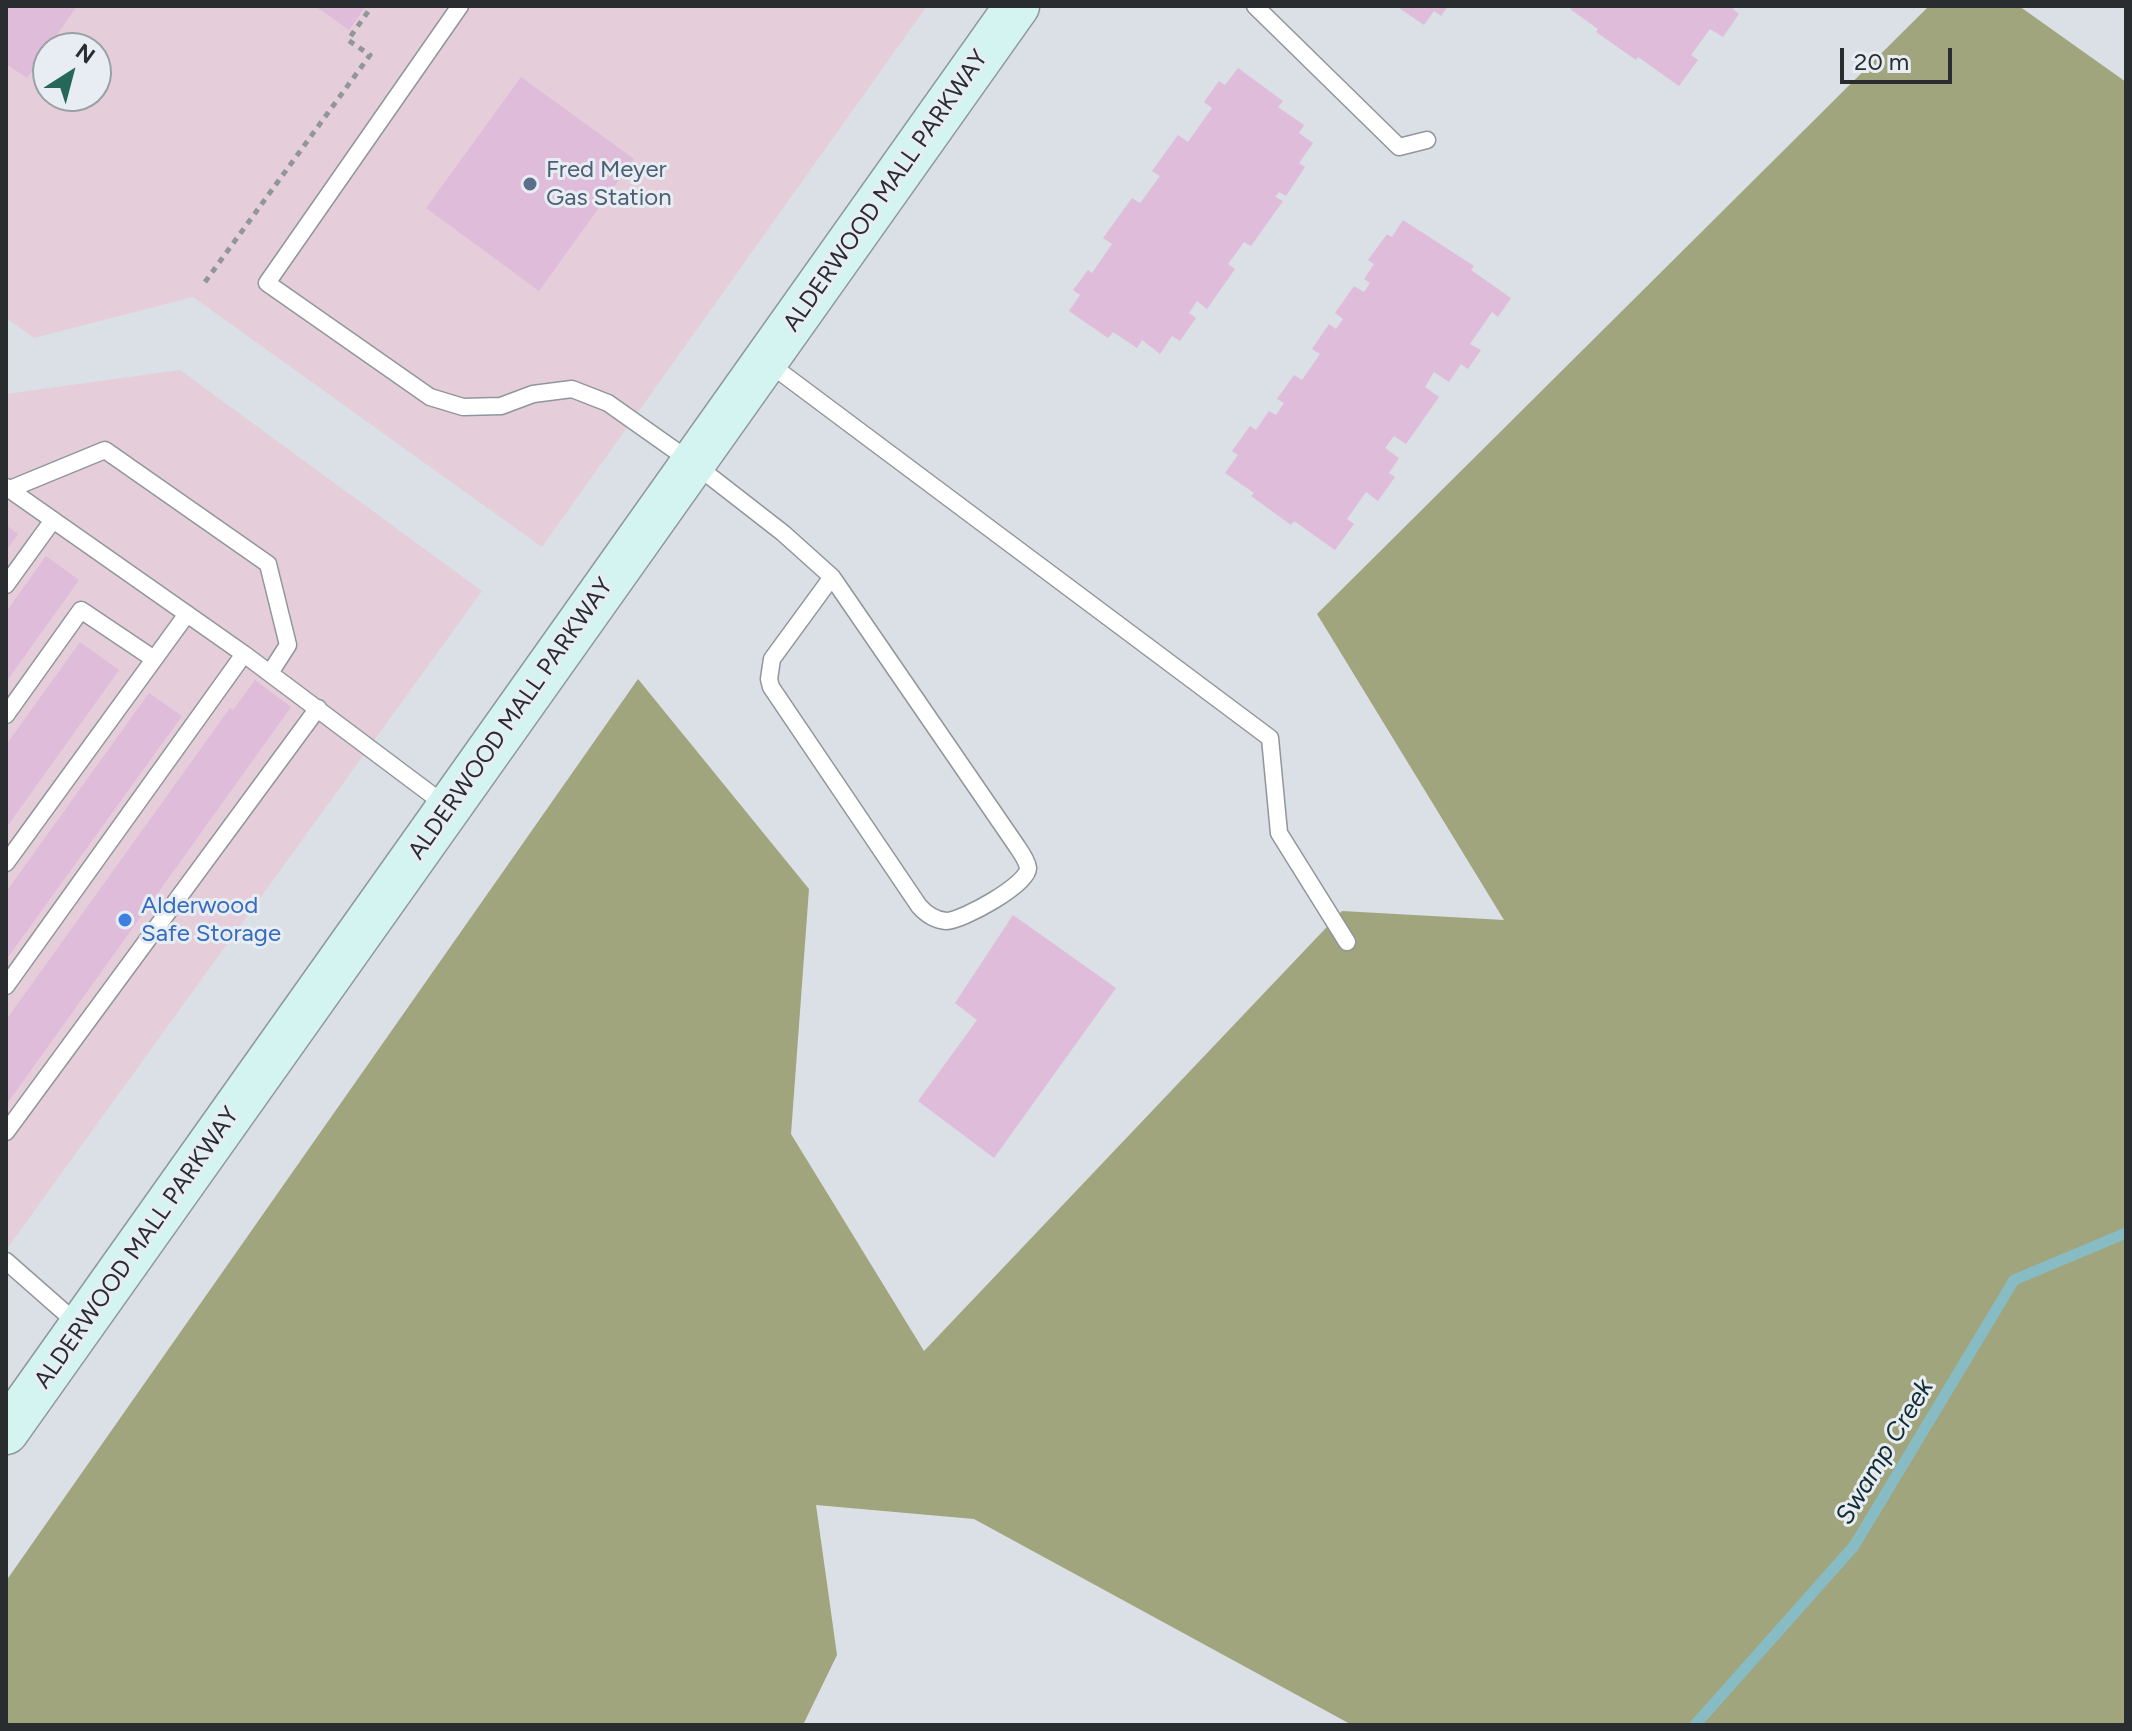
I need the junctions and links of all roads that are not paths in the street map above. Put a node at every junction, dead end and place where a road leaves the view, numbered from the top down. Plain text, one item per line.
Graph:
1 (460, 6) edge
2 (1017, 6) edge
3 (1255, 6) edge
4 (1427, 140) dead end
5 (766, 361) junction
6 (693, 463) junction
7 (8, 488) edge
8 (53, 520) junction
9 (832, 577) junction
10 (6, 585) edge
11 (187, 614) junction
12 (244, 654) junction
13 (154, 659) junction
14 (270, 673) junction
15 (318, 708) junction
16 (6, 715) edge
17 (448, 807) junction
18 (6, 863) edge
19 (1347, 942) dead end
20 (6, 986) edge
21 (6, 1132) edge
22 (6, 1261) edge
23 (81, 1327) junction
24 (6, 1432) edge

1 - 6 lane
2 - 5 main road, ALDERWOOD MALL PARKWAY
3 - 4 lane
5 - 6 main road, ALDERWOOD MALL PARKWAY
5 - 19 lane
6 - 9 lane
6 - 17 main road, ALDERWOOD MALL PARKWAY
7 - 8 lane
7 - 14 lane
8 - 10 lane
8 - 11 lane
9 - 9 lane
11 - 12 lane
11 - 13 lane
12 - 14 lane
12 - 20 lane
13 - 16 lane
13 - 18 lane
14 - 15 lane
15 - 17 lane
15 - 21 lane
17 - 23 main road, ALDERWOOD MALL PARKWAY
22 - 23 lane
23 - 24 main road, ALDERWOOD MALL PARKWAY

